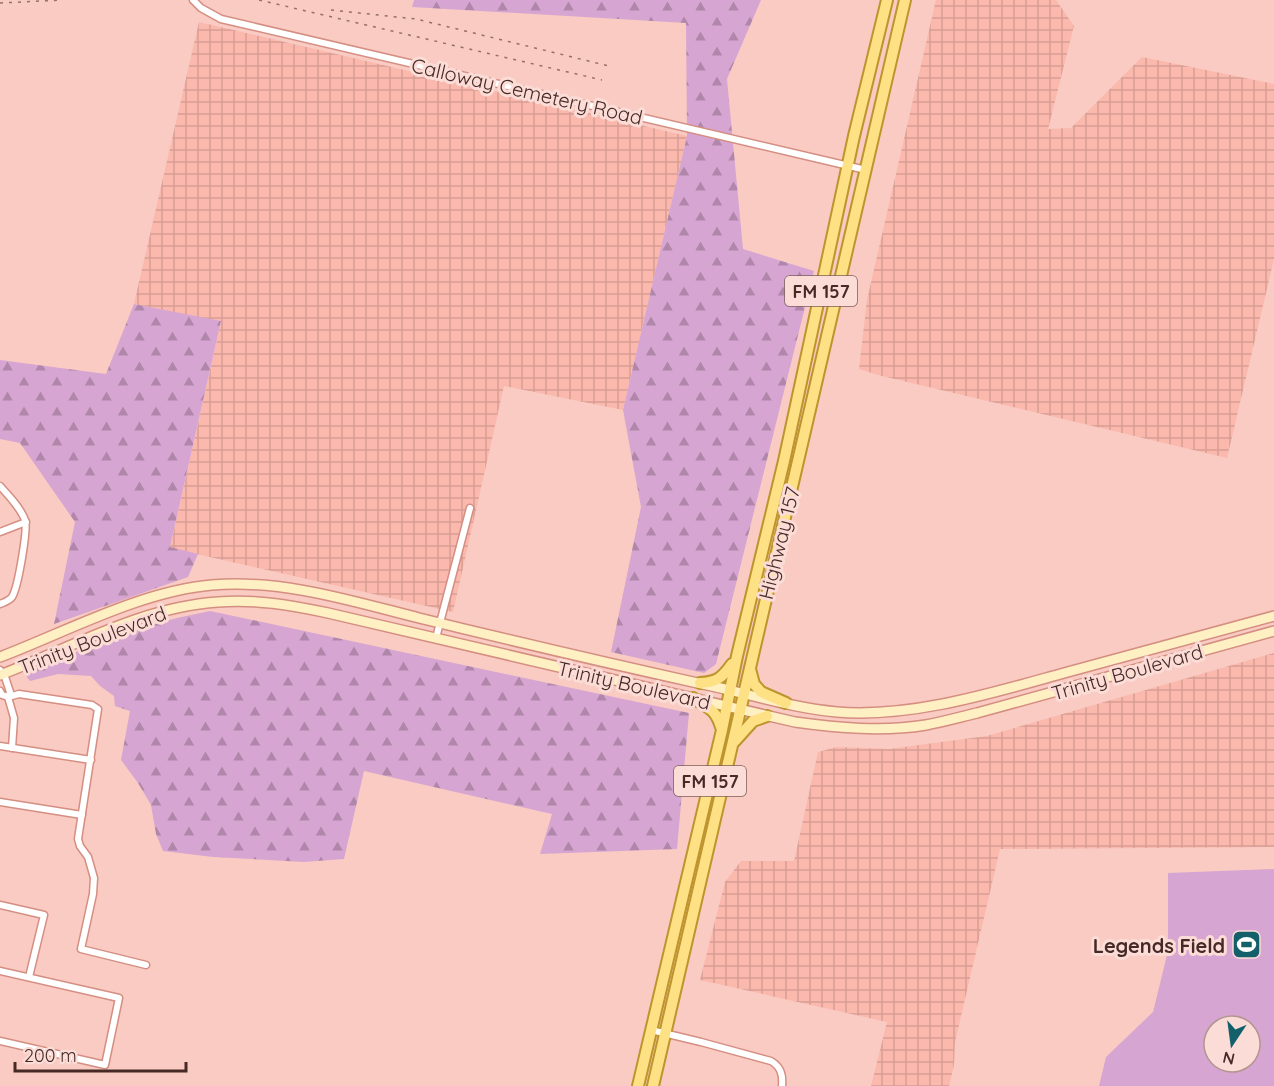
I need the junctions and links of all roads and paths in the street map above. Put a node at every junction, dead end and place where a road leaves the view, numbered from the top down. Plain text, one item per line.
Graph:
1 (193, 0) edge
2 (887, 0) edge
3 (905, 0) edge
4 (848, 166) junction
5 (866, 170) junction
6 (782, 470) junction
7 (796, 474) junction
8 (0, 486) edge
9 (470, 508) dead end
10 (26, 522) junction
11 (0, 532) edge
12 (0, 604) edge
13 (1274, 616) edge
14 (440, 623) junction
15 (1220, 631) junction
16 (1274, 631) edge
17 (436, 638) junction
18 (1224, 645) junction
19 (737, 656) junction
20 (0, 657) edge
21 (598, 661) junction
22 (749, 667) junction
23 (1, 673) edge
24 (595, 676) junction
25 (700, 683) junction
26 (1025, 684) junction
27 (729, 690) junction
28 (0, 691) edge
29 (743, 694) junction
30 (8, 697) junction
31 (693, 698) junction
32 (1028, 699) junction
33 (786, 703) junction
34 (726, 706) junction
35 (740, 709) junction
36 (767, 716) junction
37 (722, 730) junction
38 (733, 743) junction
39 (0, 746) edge
40 (12, 748) junction
41 (91, 760) junction
42 (0, 802) edge
43 (82, 815) junction
44 (0, 905) edge
45 (146, 965) dead end
46 (0, 971) edge
47 (29, 977) junction
48 (651, 1030) junction
49 (665, 1034) junction
50 (0, 1041) edge
51 (638, 1086) edge
52 (653, 1086) edge
53 (782, 1086) edge

1 - 4 street, Calloway Cemetery Road
2 - 4 main road, Highway 157 / FM 157
3 - 5 main road, Highway 157 / FM 157
4 - 5 street, Calloway Cemetery Road
4 - 6 main road, Highway 157 / FM 157
5 - 7 main road, Highway 157 / FM 157
6 - 7 main road
6 - 19 main road, Highway 157 / FM 157
7 - 22 main road, Highway 157 / FM 157
8 - 10 street
9 - 14 street
10 - 11 street
10 - 12 street
13 - 15 main road, Trinity Boulevard
14 - 17 street
14 - 20 main road, Trinity Boulevard
14 - 21 main road, Trinity Boulevard
15 - 18 main road
15 - 26 main road, Trinity Boulevard
16 - 18 main road, Trinity Boulevard
17 - 23 main road, Trinity Boulevard
17 - 24 main road, Trinity Boulevard
18 - 32 main road, Trinity Boulevard
19 - 25 main road
19 - 27 main road, Highway 157 / FM 157
21 - 24 main road
21 - 25 main road, Trinity Boulevard
22 - 29 main road, Highway 157 / FM 157
22 - 33 main road
23 - 30 street
24 - 31 main road, Trinity Boulevard
25 - 27 main road, Trinity Boulevard
26 - 32 main road
26 - 33 main road, Trinity Boulevard
27 - 29 main road, Trinity Boulevard
27 - 34 main road, Highway 157 / FM 157
28 - 30 street
29 - 33 main road, Trinity Boulevard
29 - 35 main road, Highway 157 / FM 157
30 - 40 street
30 - 41 street
31 - 34 main road, Trinity Boulevard
31 - 37 main road
32 - 36 main road, Trinity Boulevard
34 - 35 main road, Trinity Boulevard
34 - 37 main road, Highway 157 / FM 157
35 - 36 main road, Trinity Boulevard
35 - 38 main road, Highway 157 / FM 157
36 - 38 main road
37 - 48 main road, Highway 157 / FM 157
38 - 49 main road, Highway 157 / FM 157
39 - 40 street
40 - 41 street
41 - 43 street
42 - 43 street
43 - 45 street
44 - 47 street
46 - 47 street
47 - 50 street
48 - 49 street
48 - 51 main road, Highway 157 / FM 157
49 - 52 main road, Highway 157 / FM 157
49 - 53 street

